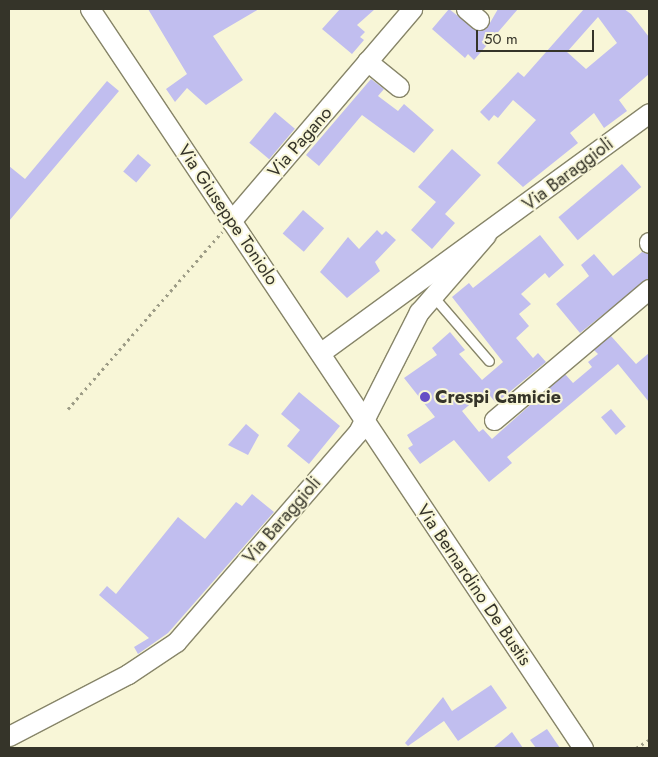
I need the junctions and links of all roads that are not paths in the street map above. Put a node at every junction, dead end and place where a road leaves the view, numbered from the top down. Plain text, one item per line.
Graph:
1 (90, 9) edge
2 (412, 9) edge
3 (367, 61) junction
4 (399, 87) dead end
5 (649, 113) edge
6 (231, 221) junction
7 (486, 235) junction
8 (649, 289) edge
9 (432, 294) junction
10 (320, 353) junction
11 (489, 361) dead end
12 (494, 420) dead end
13 (364, 421) junction
14 (9, 736) edge
15 (583, 748) edge

1 - 6 street, Via Giuseppe Toniolo
2 - 3 street, Via Pagano
3 - 4 street
3 - 6 street, Via Pagano
5 - 7 street, Via Baraggioli
6 - 10 street, Via Giuseppe Toniolo
7 - 9 street, Via Baraggioli
7 - 10 street, Via Baraggioli
8 - 12 street
9 - 11 lane
9 - 13 street, Via Baraggioli
10 - 13 street, Via Giuseppe Toniolo
13 - 14 street, Via Baraggioli
13 - 15 street, Via Bernardino De Bustis

